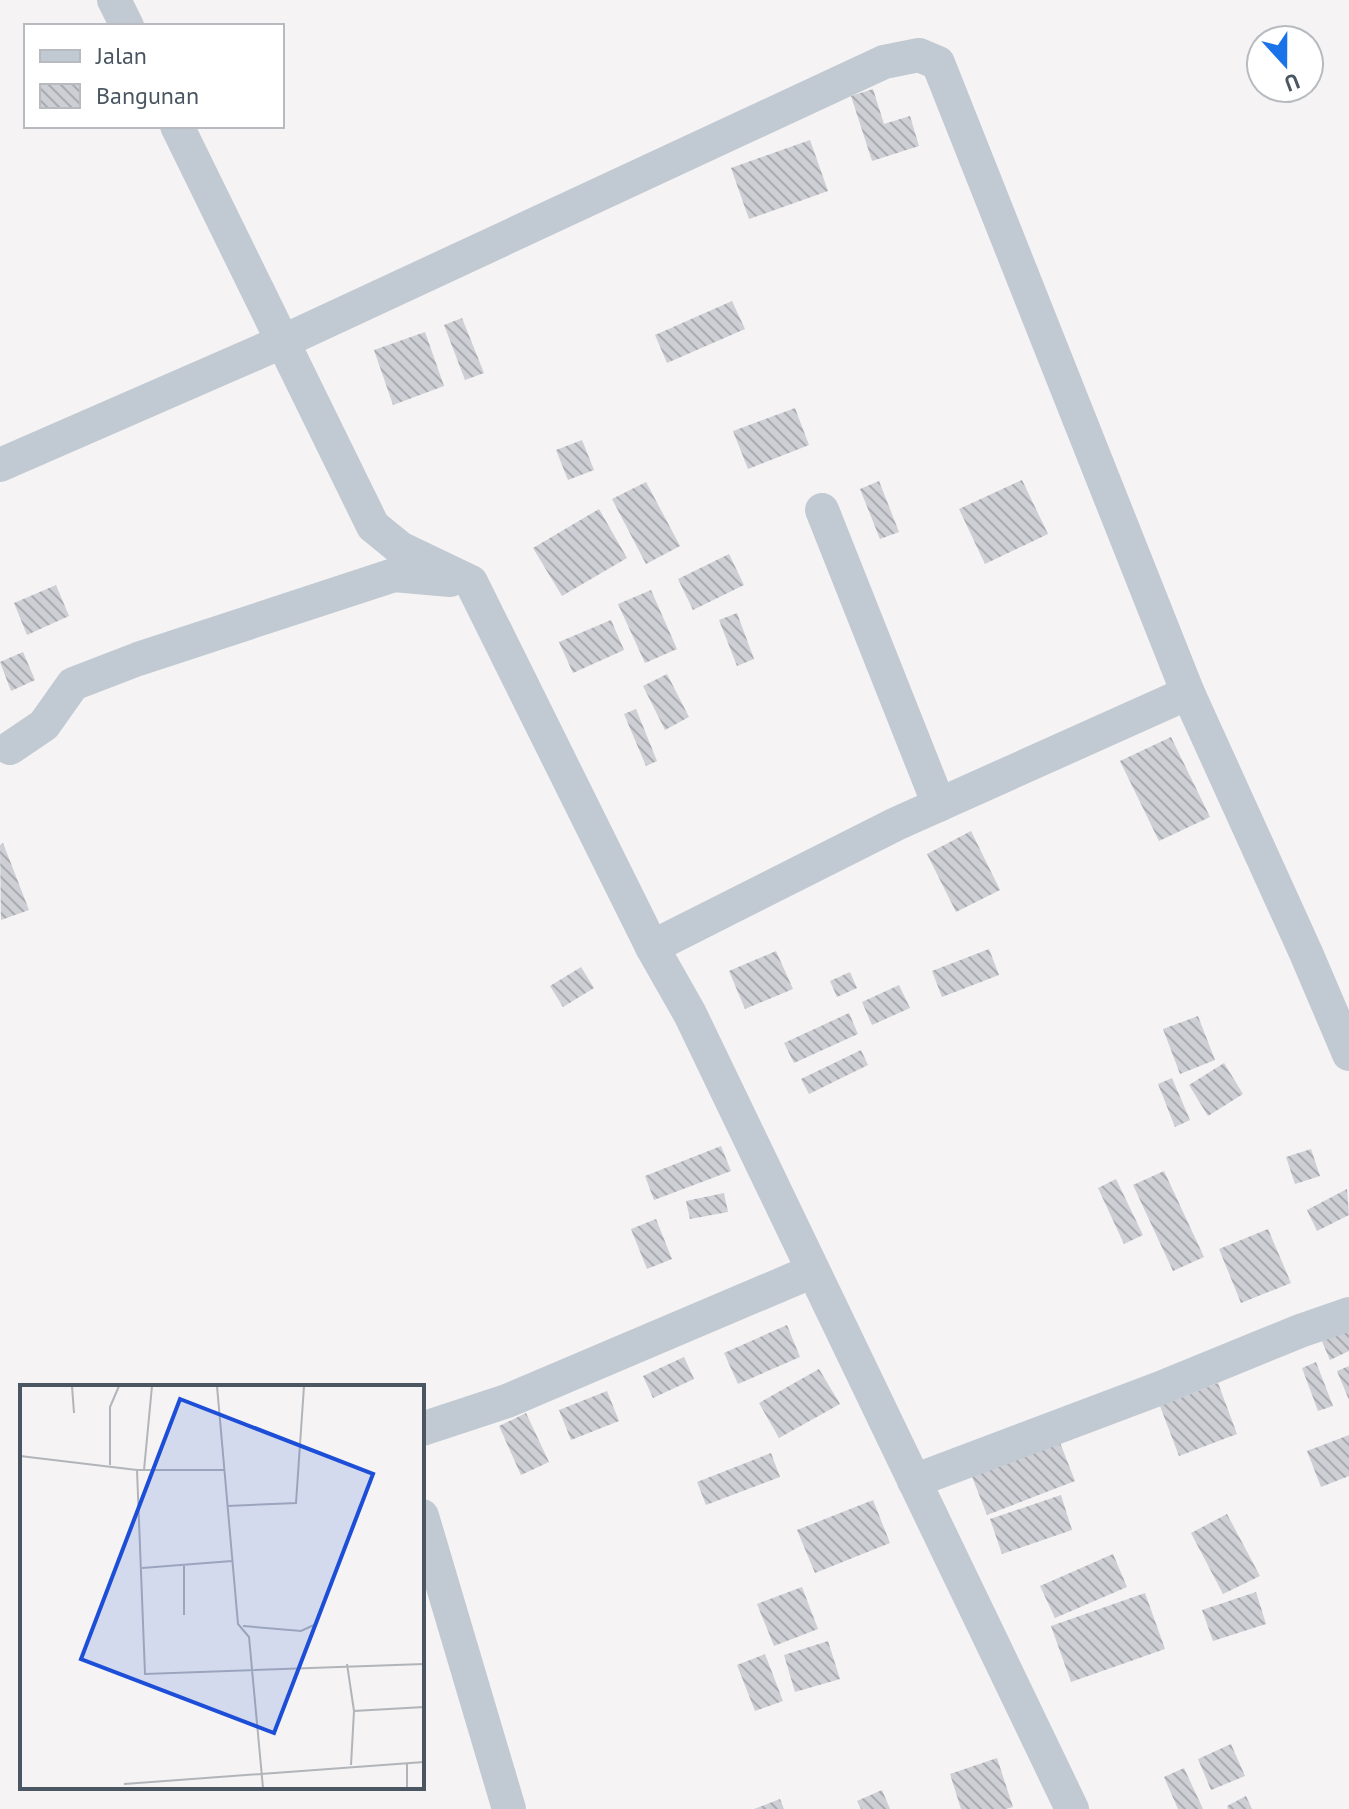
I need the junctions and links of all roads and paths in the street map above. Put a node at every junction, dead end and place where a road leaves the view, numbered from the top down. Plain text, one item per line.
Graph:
1 (114, 0) edge
2 (126, 24) edge
3 (178, 128) edge
4 (284, 341) junction
5 (0, 465) edge
6 (822, 510) dead end
7 (471, 582) junction
8 (1188, 693) junction
9 (10, 748) dead end
10 (939, 805) junction
11 (652, 947) junction
12 (1349, 1054) edge
13 (813, 1271) junction
14 (1349, 1314) edge
15 (424, 1428) edge
16 (914, 1481) junction
17 (424, 1523) edge
18 (509, 1809) edge
19 (1072, 1809) edge

1 - 2 street
3 - 4 street
4 - 5 street
4 - 7 street
4 - 8 street
6 - 10 street
7 - 9 street
7 - 11 street
8 - 10 street
8 - 12 street
10 - 11 street
11 - 13 street
13 - 15 street
13 - 16 street
14 - 16 street
16 - 19 street
17 - 18 street

